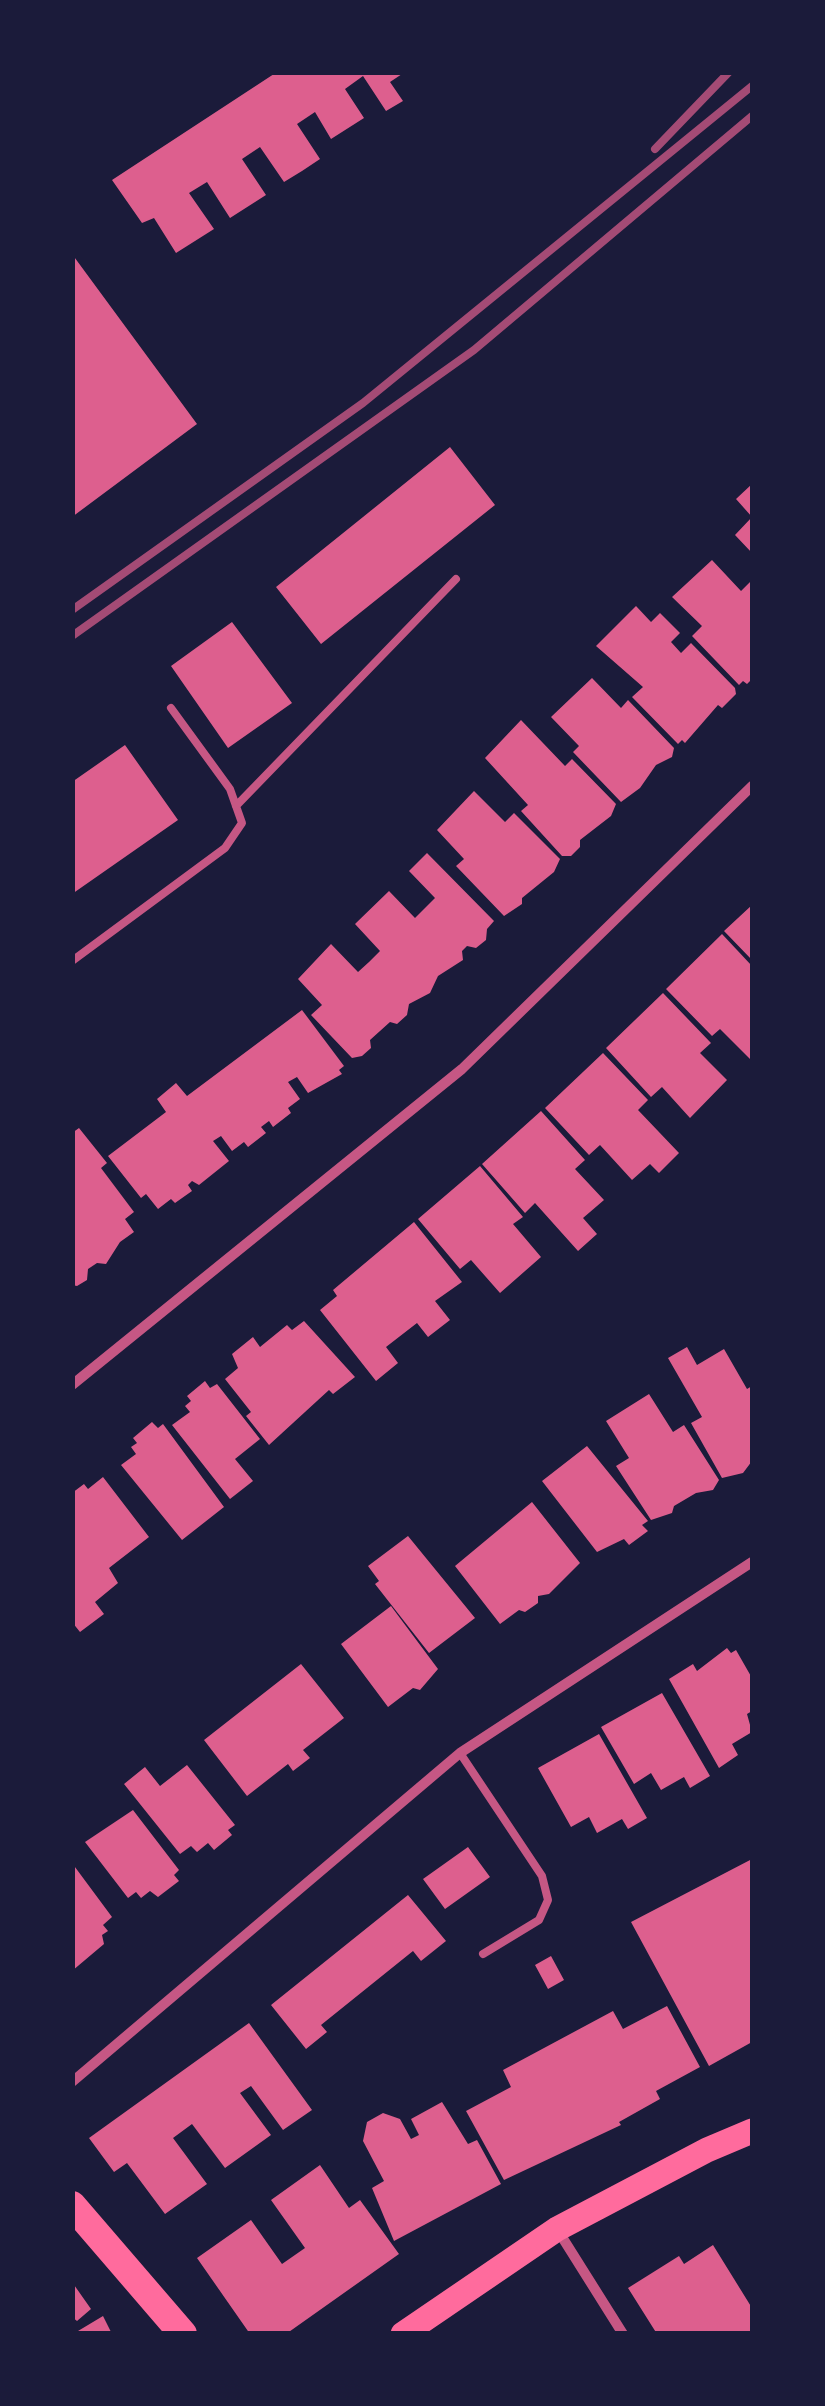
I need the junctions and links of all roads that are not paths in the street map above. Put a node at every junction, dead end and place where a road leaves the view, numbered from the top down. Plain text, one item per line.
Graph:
1 (456, 579) dead end
2 (172, 708) dead end
3 (752, 786) edge
4 (236, 806) junction
5 (72, 961) edge
6 (72, 1385) edge
7 (752, 1562) edge
8 (460, 1753) junction
9 (483, 1954) dead end
10 (72, 2082) edge
11 (752, 2132) edge
12 (72, 2205) edge
13 (557, 2229) junction
14 (183, 2334) edge
15 (403, 2334) edge
16 (623, 2334) edge

1 - 4 lane
2 - 4 lane
3 - 6 street
4 - 5 lane
7 - 8 street
8 - 9 lane
8 - 10 street
11 - 13 main road
12 - 14 highway
13 - 15 main road
13 - 16 street

